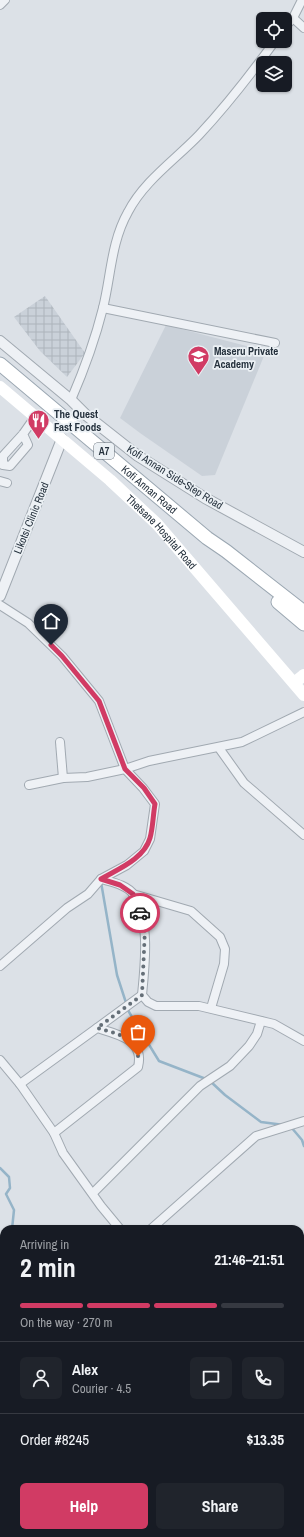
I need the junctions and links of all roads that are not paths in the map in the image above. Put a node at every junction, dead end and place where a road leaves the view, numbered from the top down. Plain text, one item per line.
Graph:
1 (5, 0) edge
2 (302, 2) edge
3 (0, 5) edge
4 (293, 18) joint
5 (304, 28) edge
6 (270, 48) edge
7 (103, 308) junction
8 (0, 341) edge
9 (275, 343) dead end
10 (0, 364) edge
11 (0, 387) edge
12 (72, 400) junction
13 (35, 417) junction
14 (23, 434) dead end
15 (62, 439) junction
16 (207, 538) junction
17 (304, 552) edge
18 (0, 596) edge
19 (0, 605) edge
20 (304, 612) edge
21 (304, 624) edge
22 (304, 675) edge
23 (301, 690) edge
24 (304, 712) edge
25 (60, 742) dead end
26 (219, 748) junction
27 (125, 769) junction
28 (63, 778) junction
29 (29, 785) dead end
30 (304, 835) edge
31 (101, 879) junction
32 (133, 894) junction
33 (0, 966) edge
34 (142, 995) junction
35 (211, 1008) junction
36 (261, 1021) junction
37 (97, 1028) junction
38 (304, 1041) edge
39 (0, 1060) edge
40 (20, 1084) junction
41 (304, 1121) edge
42 (54, 1133) junction
43 (93, 1194) junction
44 (117, 1225) edge
45 (155, 1225) edge

1 - 3 street
2 - 4 street
4 - 5 street
6 - 7 street
7 - 9 street
7 - 12 street
8 - 12 street, Kofi Annan Side-Step Road
10 - 16 main road, Kofi Annan Road / A7
11 - 13 main road, Thetsane Hospital Road
12 - 17 street, Kofi Annan Side-Step Road
13 - 14 street
13 - 15 main road, Thetsane Hospital Road
15 - 18 street, Likotsi Clinic Road
15 - 23 main road, Thetsane Hospital Road
16 - 20 main road, Kofi Annan Road / A7
16 - 21 main road, Kofi Annan Road / A7
19 - 27 street
22 - 23 main road
24 - 26 street
25 - 28 street
26 - 27 street
26 - 30 street
27 - 28 street
27 - 31 street
28 - 29 street
31 - 32 street
31 - 33 street
32 - 34 street
32 - 35 street
34 - 35 street
34 - 37 street
35 - 36 street
36 - 38 street
36 - 43 street
37 - 40 street
37 - 42 street
39 - 40 street
40 - 42 street
41 - 45 street
42 - 43 street
43 - 44 street

